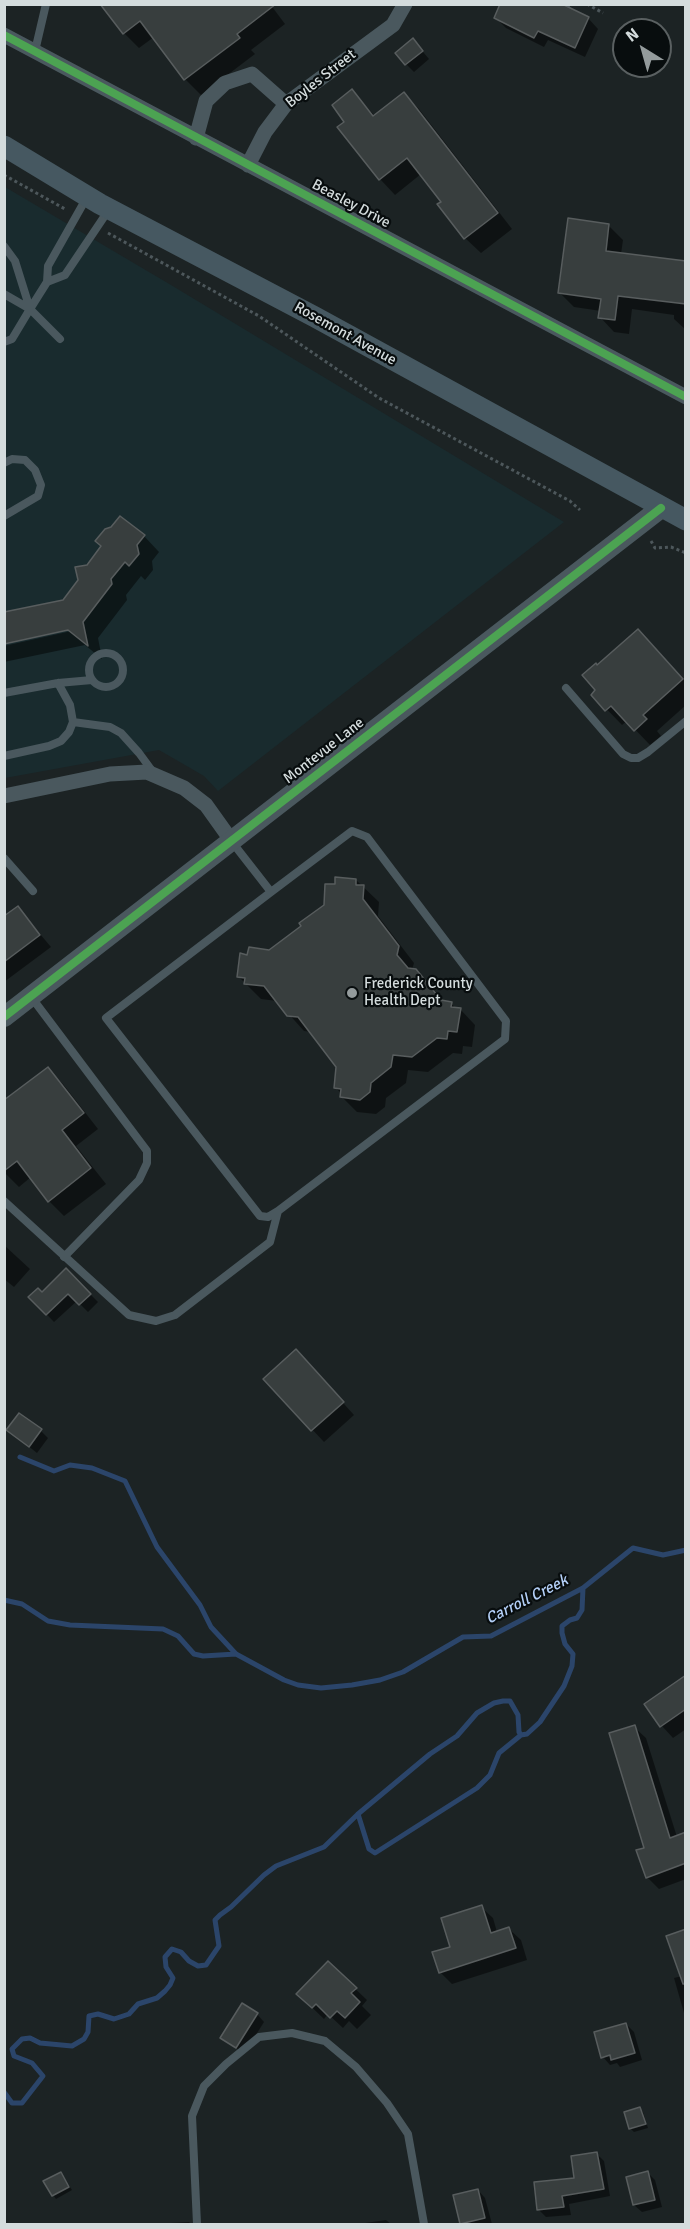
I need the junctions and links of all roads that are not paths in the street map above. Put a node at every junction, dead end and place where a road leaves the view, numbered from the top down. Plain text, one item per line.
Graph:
1 (46, 4) edge
2 (405, 4) edge
3 (4, 35) edge
4 (34, 51) junction
5 (286, 104) junction
6 (196, 138) junction
7 (4, 146) edge
8 (248, 165) junction
9 (87, 196) junction
10 (109, 208) junction
11 (4, 246) edge
12 (46, 282) junction
13 (4, 294) edge
14 (30, 309) junction
15 (60, 339) dead end
16 (4, 342) edge
17 (686, 397) edge
18 (4, 463) edge
19 (661, 508) junction
20 (4, 516) edge
21 (686, 520) edge
22 (92, 680) junction
23 (58, 683) junction
24 (566, 688) dead end
25 (4, 693) edge
26 (686, 721) edge
27 (74, 722) junction
28 (4, 756) edge
29 (155, 775) junction
30 (4, 796) edge
31 (231, 840) junction
32 (4, 858) edge
33 (33, 891) dead end
34 (271, 892) junction
35 (31, 996) junction
36 (4, 1017) edge
37 (4, 1202) edge
38 (278, 1210) junction
39 (64, 1257) junction
40 (197, 2224) edge
41 (424, 2224) edge

1 - 4 lane
2 - 5 street, Boyles Street
3 - 4 street, Beasley Drive
4 - 6 street, Beasley Drive
5 - 6 street
5 - 8 street, Boyles Street
6 - 8 street, Beasley Drive
7 - 9 main road, Rosemont Avenue
8 - 17 street, Beasley Drive
9 - 10 main road, Rosemont Avenue
9 - 12 lane
10 - 12 lane
10 - 19 main road, Rosemont Avenue
11 - 14 lane
12 - 14 lane
13 - 14 lane
14 - 15 lane
14 - 16 lane
18 - 20 lane
19 - 21 main road, Rosemont Avenue
19 - 31 street, Montevue Lane
22 - 22 lane
22 - 23 lane
23 - 25 lane
23 - 27 lane
24 - 26 lane
27 - 28 lane
27 - 29 lane
29 - 30 street
29 - 31 street
31 - 34 lane
31 - 35 street, Montevue Lane
32 - 33 lane
34 - 38 lane
34 - 38 lane
35 - 36 street, Montevue Lane
35 - 39 lane
37 - 39 lane
38 - 39 lane
40 - 41 lane

